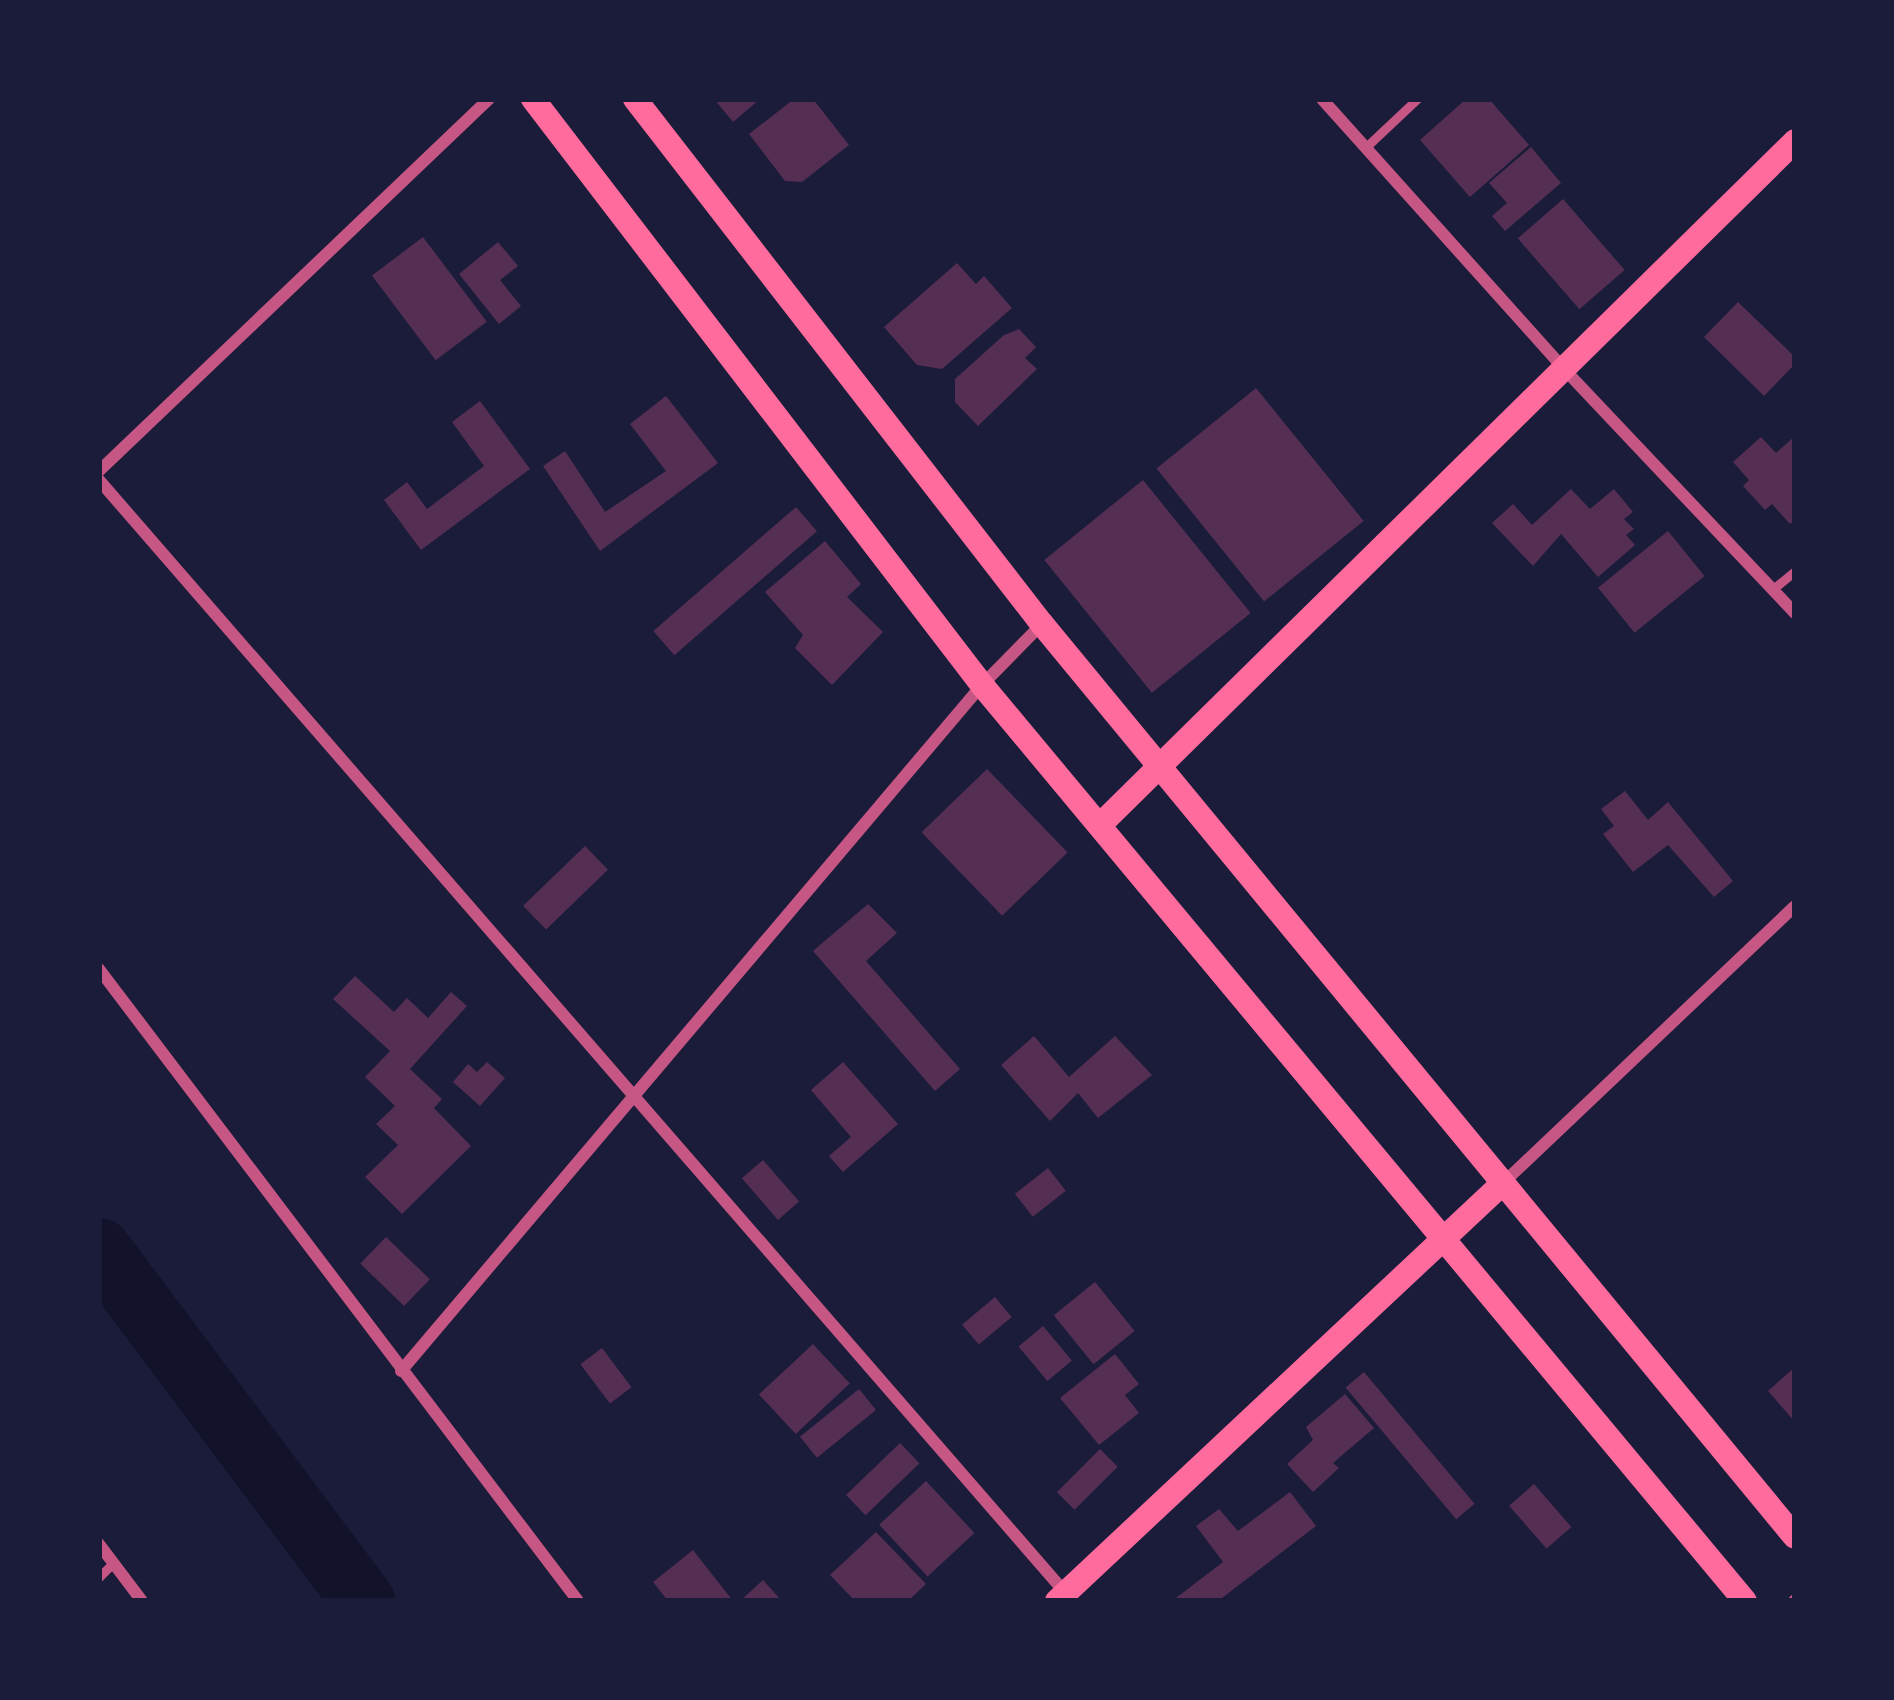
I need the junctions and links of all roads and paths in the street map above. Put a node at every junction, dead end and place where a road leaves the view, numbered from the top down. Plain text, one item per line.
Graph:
1 (489, 99) edge
2 (533, 99) edge
3 (635, 99) edge
4 (1322, 99) edge
5 (1417, 99) edge
6 (1795, 140) edge
7 (1366, 147) junction
8 (1565, 370) junction
9 (99, 475) edge
10 (1795, 571) edge
11 (1774, 589) junction
12 (1795, 613) edge
13 (1042, 624) junction
14 (982, 685) junction
15 (1160, 769) junction
16 (1102, 823) junction
17 (1795, 906) edge
18 (99, 969) edge
19 (639, 1096) junction
20 (1501, 1185) junction
21 (1444, 1238) junction
22 (401, 1371) junction
23 (1795, 1537) edge
24 (99, 1544) edge
25 (113, 1563) junction
26 (99, 1577) edge
27 (1065, 1598) edge
28 (142, 1601) edge
29 (578, 1601) edge
30 (1745, 1601) edge

1 - 9 street
2 - 14 main road
3 - 13 main road
4 - 7 street
5 - 7 lane
6 - 8 main road
7 - 8 street
8 - 11 street
8 - 15 main road
9 - 19 street
10 - 11 lane
11 - 12 street
13 - 14 street
13 - 15 main road
14 - 16 main road
14 - 19 street
15 - 16 main road
15 - 20 main road
16 - 21 main road
17 - 20 street
18 - 22 street
19 - 22 street
19 - 27 street
20 - 21 main road
20 - 23 main road
21 - 27 main road
21 - 30 main road
22 - 29 street
24 - 25 street
25 - 26 lane
25 - 28 street

